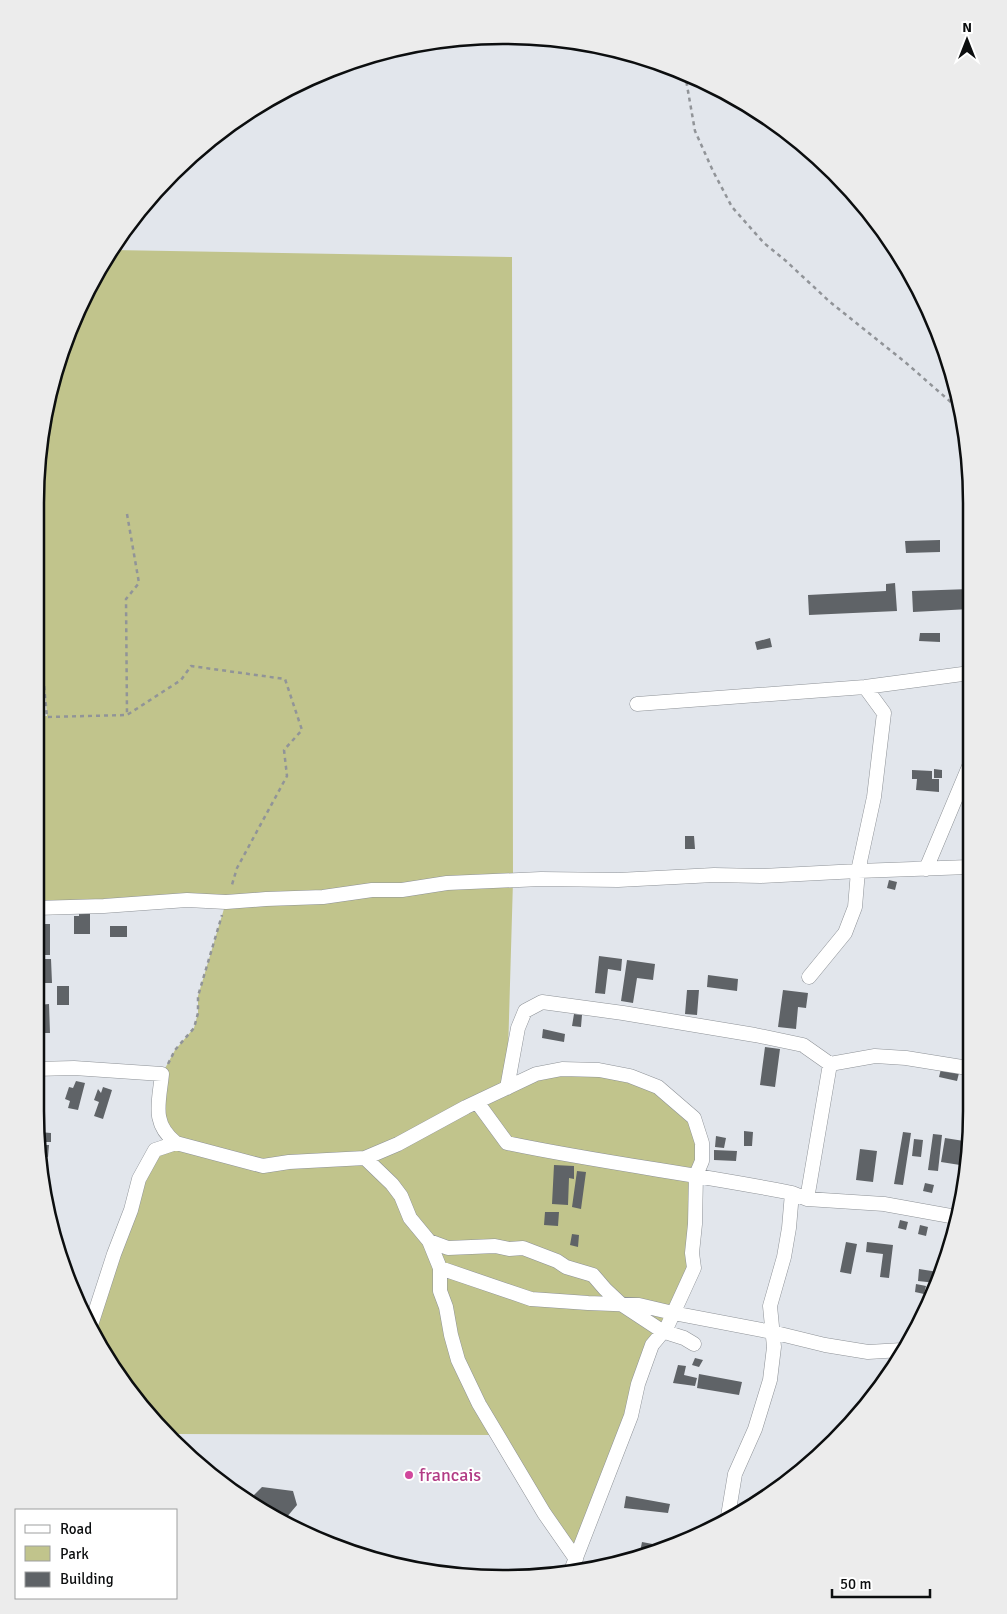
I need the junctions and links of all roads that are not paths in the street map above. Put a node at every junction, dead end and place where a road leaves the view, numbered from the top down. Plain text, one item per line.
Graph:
1 (963, 673) edge
2 (865, 687) junction
3 (638, 704) dead end
4 (963, 781) edge
5 (963, 867) edge
6 (926, 869) junction
7 (858, 871) junction
8 (44, 908) edge
9 (809, 978) dead end
10 (830, 1064) junction
11 (963, 1067) edge
12 (44, 1069) edge
13 (507, 1088) junction
14 (477, 1102) junction
15 (176, 1143) junction
16 (365, 1158) junction
17 (696, 1175) junction
18 (792, 1192) junction
19 (807, 1200) junction
20 (951, 1216) edge
21 (429, 1242) junction
22 (440, 1268) junction
23 (622, 1304) junction
24 (673, 1313) junction
25 (93, 1318) edge
26 (662, 1331) junction
27 (772, 1332) junction
28 (694, 1344) dead end
29 (896, 1350) edge
30 (729, 1511) edge
31 (574, 1564) edge
32 (572, 1565) edge

1 - 2 street
2 - 3 street
2 - 7 street
4 - 6 street
5 - 6 street
6 - 7 street
7 - 8 street
7 - 9 street
10 - 11 street
10 - 13 street
10 - 19 street
12 - 15 street
13 - 14 street
13 - 17 street
14 - 16 street
14 - 17 street
15 - 16 street
15 - 25 street
16 - 21 street
17 - 18 street
17 - 24 street
18 - 19 street
18 - 27 street
19 - 20 street
21 - 22 street
21 - 23 street
22 - 23 street
22 - 32 street
23 - 24 street
23 - 26 street
24 - 26 street
24 - 27 street
26 - 28 street
26 - 31 street
27 - 29 street
27 - 30 street

